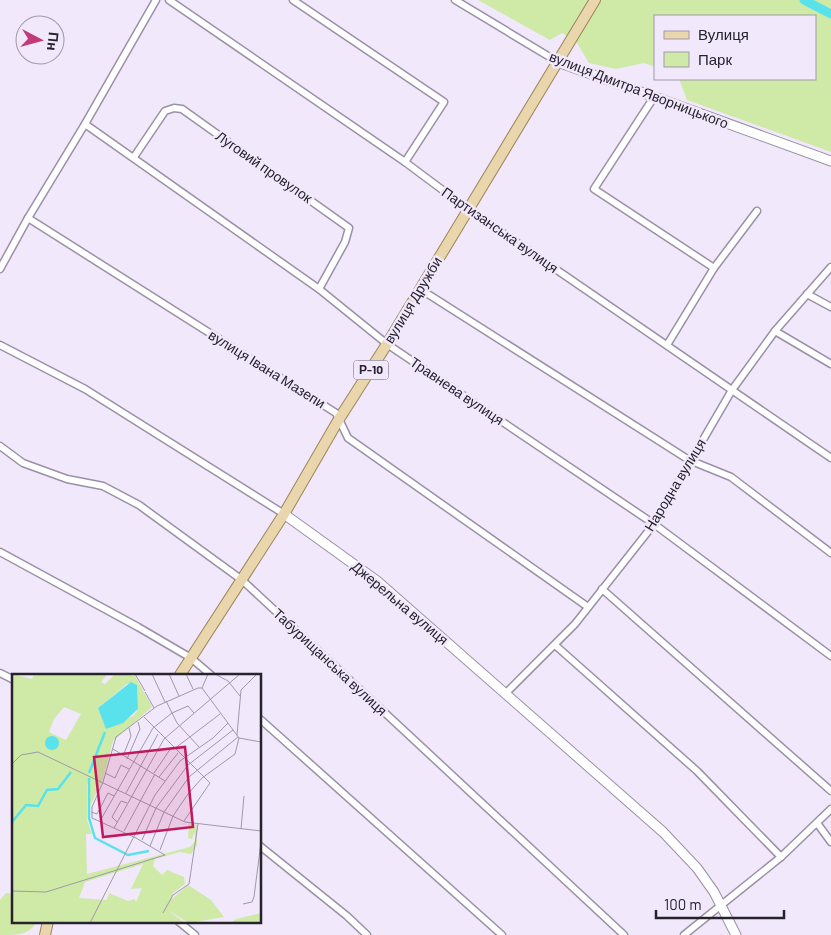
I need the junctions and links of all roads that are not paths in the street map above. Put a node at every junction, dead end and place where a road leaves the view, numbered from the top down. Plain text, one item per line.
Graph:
1 (156, 0) edge
2 (169, 0) edge
3 (293, 0) edge
4 (454, 0) edge
5 (595, 0) edge
6 (558, 62) junction
7 (654, 97) junction
8 (85, 124) junction
9 (134, 157) junction
10 (405, 162) junction
11 (831, 162) edge
12 (468, 209) junction
13 (757, 211) dead end
14 (28, 218) junction
15 (831, 267) edge
16 (714, 268) junction
17 (0, 269) edge
18 (420, 289) junction
19 (319, 290) junction
20 (807, 294) junction
21 (831, 307) edge
22 (775, 331) junction
23 (387, 344) junction
24 (0, 345) edge
25 (667, 345) junction
26 (831, 364) edge
27 (732, 390) junction
28 (339, 419) junction
29 (0, 446) edge
30 (831, 458) edge
31 (690, 460) junction
32 (284, 514) junction
33 (654, 524) junction
34 (0, 552) edge
35 (831, 553) edge
36 (242, 580) junction
37 (602, 589) junction
38 (588, 607) junction
39 (555, 645) junction
40 (831, 656) edge
41 (191, 658) junction
42 (0, 673) edge
43 (181, 674) edge
44 (210, 674) edge
45 (12, 679) edge
46 (506, 693) junction
47 (261, 720) edge
48 (831, 791) edge
49 (831, 809) edge
50 (817, 823) junction
51 (831, 842) edge
52 (261, 847) edge
53 (781, 857) junction
54 (720, 906) junction
55 (48, 922) edge
56 (179, 922) edge
57 (44, 935) edge
58 (195, 935) edge
59 (367, 935) edge
60 (502, 935) edge
61 (624, 935) edge
62 (684, 935) edge
63 (736, 935) edge

1 - 8 street
2 - 10 street, Партизанська вулиця
3 - 10 street
4 - 6 street, вулиця Дмитра Яворницького
5 - 6 main road, вулиця Дружби / Р-10
6 - 7 street, вулиця Дмитра Яворницького
6 - 12 main road, вулиця Дружби / Р-10
7 - 11 street, вулиця Дмитра Яворницького
7 - 16 street
8 - 9 street, Травнева вулиця
8 - 14 street
9 - 19 street, Травнева вулиця
9 - 19 street, Луговий провулок
10 - 12 street, Партизанська вулиця
12 - 18 main road, вулиця Дружби / Р-10
12 - 25 street, Партизанська вулиця
13 - 16 street
14 - 17 street
14 - 28 street, вулиця Івана Мазепи
15 - 20 street, Народна вулиця
16 - 25 street
18 - 23 main road, вулиця Дружби / Р-10
18 - 31 street
19 - 23 street, Травнева вулиця
20 - 21 street
20 - 22 street, Народна вулиця
22 - 26 street
22 - 27 street, Народна вулиця
23 - 28 main road, вулиця Дружби / Р-10
23 - 33 street, Травнева вулиця
24 - 32 street, Джерельна вулиця
25 - 27 street, Партизанська вулиця
27 - 30 street, Партизанська вулиця
27 - 31 street, Народна вулиця
28 - 32 main road, вулиця Дружби / Р-10
28 - 38 street, вулиця Івана Мазепи
29 - 36 street, Табурищанська вулиця
31 - 33 street, Народна вулиця
31 - 35 street
32 - 36 main road, вулиця Дружби / Р-10
32 - 46 street, Джерельна вулиця
33 - 37 street, Народна вулиця
33 - 40 street, Травнева вулиця
34 - 41 street
36 - 41 main road, вулиця Дружби / Р-10
36 - 61 street, Табурищанська вулиця
37 - 38 street, Народна вулиця
37 - 48 street
38 - 39 street, Народна вулиця
39 - 46 street, Народна вулиця
39 - 53 street
41 - 43 main road, вулиця Дружби / Р-10
41 - 44 street
42 - 45 street
46 - 54 street, Джерельна вулиця
47 - 60 street
49 - 50 street
50 - 51 street
50 - 53 street
52 - 59 street
53 - 54 street
54 - 62 street
54 - 63 street, Джерельна вулиця
55 - 57 main road
56 - 58 street

